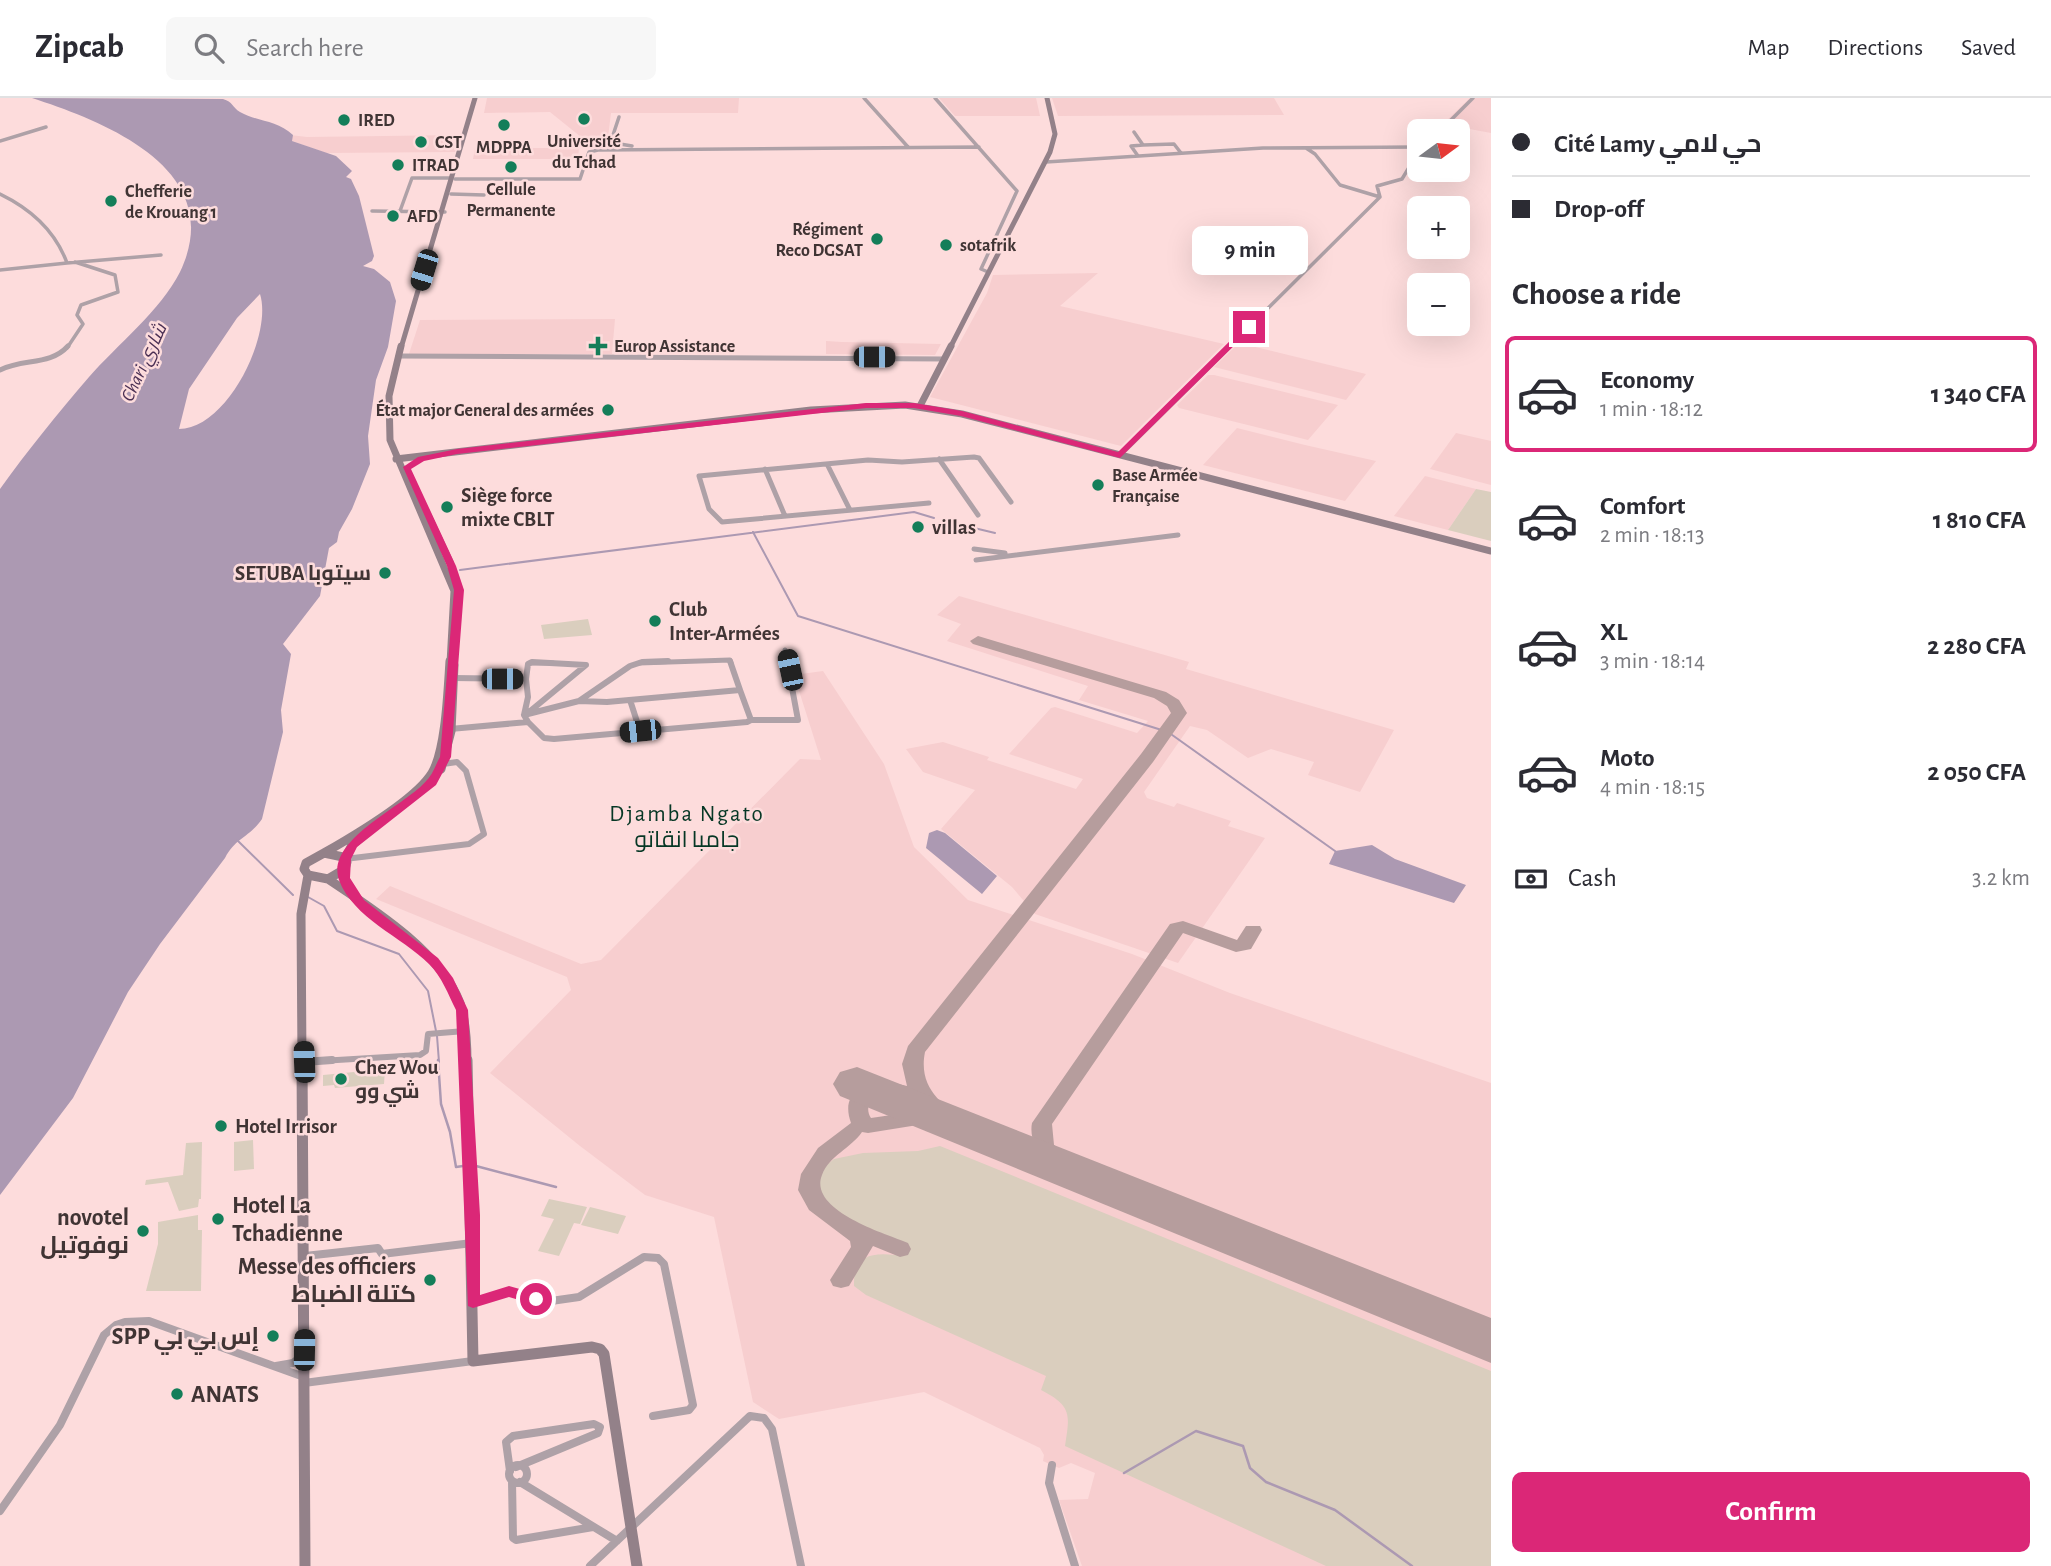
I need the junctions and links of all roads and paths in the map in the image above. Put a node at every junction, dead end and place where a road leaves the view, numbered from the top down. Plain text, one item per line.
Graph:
1 (864, 98) edge
2 (935, 98) edge
3 (1044, 98) edge
4 (1473, 98) edge
5 (476, 102) edge
6 (619, 117) dead end
7 (1452, 119) edge
8 (46, 127) dead end
9 (1134, 132) dead end
10 (0, 141) edge
11 (1143, 145) junction
12 (908, 147) junction
13 (979, 147) junction
14 (1305, 147) junction
15 (655, 149) junction
16 (1407, 149) edge
17 (1181, 153) junction
18 (1138, 156) junction
19 (1046, 162) junction
20 (1407, 170) edge
21 (453, 178) junction
22 (0, 194) edge
23 (451, 194) junction
24 (484, 195) dead end
25 (1380, 197) junction
26 (372, 211) dead end
27 (400, 211) junction
28 (443, 212) junction
29 (160, 255) dead end
30 (75, 262) junction
31 (68, 263) junction
32 (0, 270) edge
33 (986, 272) junction
34 (401, 356) junction
35 (942, 358) junction
36 (0, 370) edge
37 (918, 404) junction
38 (1120, 455) junction
39 (420, 457) junction
40 (939, 459) junction
41 (400, 460) junction
42 (827, 464) junction
43 (765, 469) junction
44 (1011, 502) dead end
45 (929, 503) dead end
46 (850, 510) junction
47 (978, 514) dead end
48 (785, 516) junction
49 (1178, 535) dead end
50 (974, 549) dead end
51 (1045, 551) junction
52 (1491, 551) edge
53 (976, 560) dead end
54 (785, 650) dead end
55 (526, 679) junction
56 (451, 681) junction
57 (740, 690) junction
58 (631, 700) junction
59 (579, 701) junction
60 (524, 715) junction
61 (751, 720) junction
62 (528, 723) junction
63 (450, 729) junction
64 (640, 731) junction
65 (443, 764) junction
66 (324, 853) junction
67 (345, 864) junction
68 (308, 876) junction
69 (325, 879) junction
70 (306, 890) junction
71 (360, 902) junction
72 (465, 1031) junction
73 (304, 1062) junction
74 (474, 1243) junction
75 (305, 1256) junction
76 (473, 1303) junction
77 (304, 1353) junction
78 (472, 1361) junction
79 (274, 1366) junction
80 (304, 1380) junction
81 (653, 1416) dead end
82 (1052, 1465) dead end
83 (515, 1475) junction
84 (0, 1511) edge
85 (593, 1527) junction
86 (631, 1527) junction
87 (617, 1541) junction
88 (305, 1566) edge
89 (590, 1566) edge
90 (637, 1566) edge
91 (801, 1566) edge
92 (1075, 1566) edge

1 - 12 street
2 - 13 street
3 - 19 main road
3 - 33 main road
4 - 7 street
5 - 21 main road
6 - 15 street
8 - 10 street
9 - 11 street
11 - 17 street
11 - 18 street
12 - 13 street
12 - 15 street
13 - 33 street
14 - 16 street
14 - 17 street
14 - 25 street
15 - 21 street
17 - 18 street
18 - 19 street
19 - 33 main road
20 - 25 street
21 - 23 main road
21 - 27 street
21 - 28 main road
22 - 31 street
23 - 24 street
23 - 28 main road
25 - 38 street
26 - 27 street
27 - 28 street
28 - 34 main road
29 - 30 street
30 - 31 street
30 - 36 street
31 - 32 street
33 - 35 main road
34 - 35 street
34 - 41 main road
35 - 37 main road
37 - 38 main road
37 - 39 main road
38 - 52 main road
39 - 41 main road
39 - 41 main road
40 - 42 street
40 - 44 street
40 - 47 street
41 - 56 main road
42 - 43 street
42 - 46 street
43 - 48 street
43 - 48 street
45 - 46 street
46 - 48 street
49 - 51 street
50 - 51 street
51 - 53 street
54 - 61 street
55 - 56 street
55 - 60 street
55 - 60 street
56 - 63 main road
56 - 66 main road
57 - 58 street
57 - 59 street
57 - 61 street
58 - 59 street
58 - 64 street
59 - 60 street
60 - 62 street
61 - 64 street
62 - 63 street
62 - 64 street
63 - 65 main road
65 - 67 main road
65 - 67 street
66 - 67 main road
66 - 68 main road
67 - 69 main road
67 - 71 main road
68 - 69 main road
68 - 70 main road
69 - 70 main road
69 - 71 main road
70 - 73 main road
71 - 72 main road
72 - 73 street
72 - 74 main road
73 - 75 main road
74 - 75 street
74 - 76 main road
75 - 77 main road
76 - 78 main road
76 - 81 street
77 - 79 street
77 - 80 main road
78 - 80 street
78 - 86 main road
79 - 80 street
79 - 84 street
80 - 88 main road
82 - 92 street
83 - 83 street
83 - 85 street
83 - 85 street
85 - 87 street
86 - 87 street
86 - 90 main road
86 - 91 street
87 - 89 street

